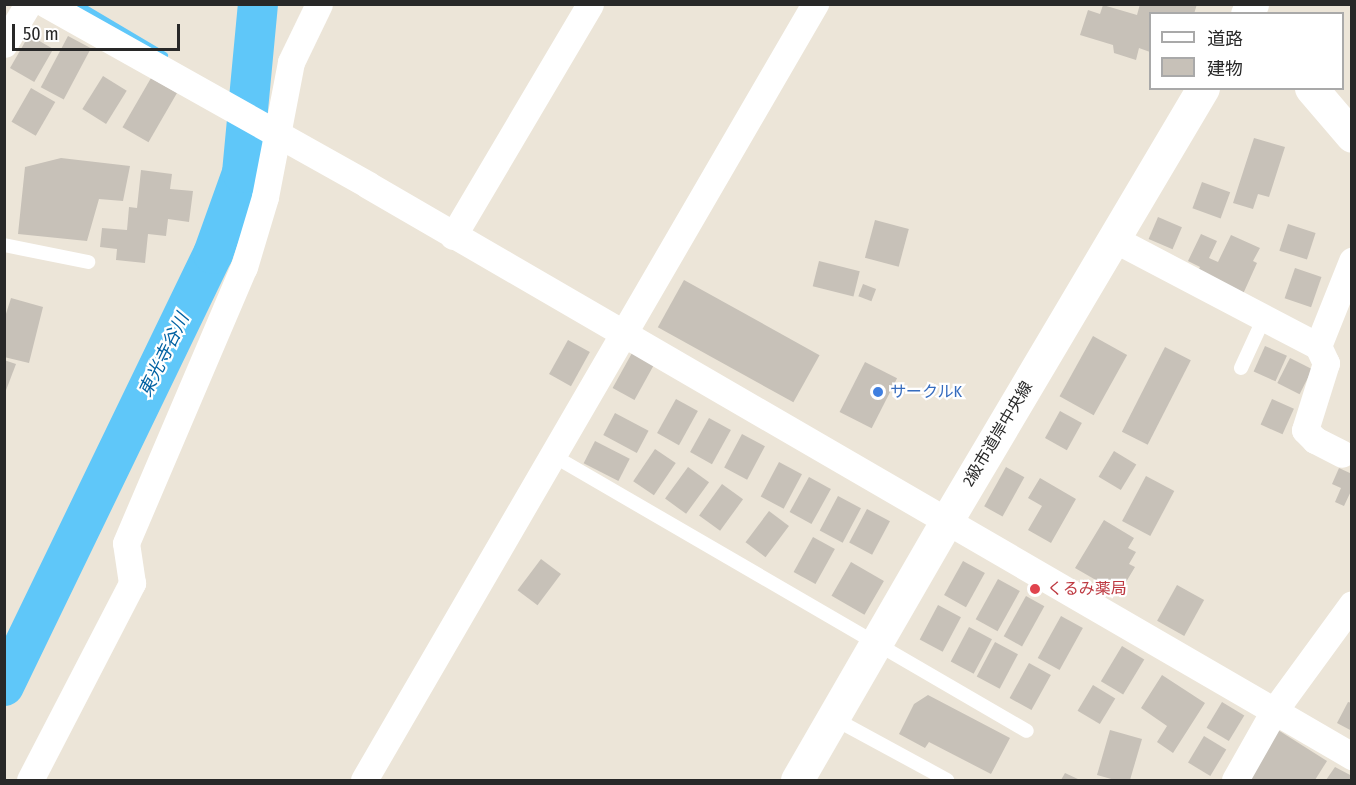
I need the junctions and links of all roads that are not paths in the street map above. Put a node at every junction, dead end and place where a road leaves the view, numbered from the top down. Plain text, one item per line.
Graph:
1 (28, 4) edge
2 (46, 4) edge
3 (319, 4) edge
4 (590, 4) edge
5 (814, 4) edge
6 (4, 44) edge
7 (1202, 90) edge
8 (1313, 90) edge
9 (272, 133) junction
10 (1352, 136) edge
11 (453, 236) junction
12 (1114, 239) junction
13 (4, 245) edge
14 (1352, 261) edge
15 (88, 262) dead end
16 (1264, 318) junction
17 (623, 333) junction
18 (1318, 346) junction
19 (1241, 368) dead end
20 (1342, 454) dead end
21 (552, 455) junction
22 (947, 520) junction
23 (1352, 604) edge
24 (875, 645) junction
25 (1274, 711) junction
26 (833, 718) junction
27 (1027, 731) dead end
28 (1352, 756) edge
29 (30, 780) edge
30 (364, 780) edge
31 (797, 780) edge
32 (947, 780) edge
33 (1235, 780) edge

1 - 6 street
2 - 9 street
3 - 9 street
4 - 11 street
5 - 17 street
7 - 12 street, 2級市道岸中央線
8 - 10 street
9 - 11 street
9 - 29 street
11 - 17 street
12 - 16 street
12 - 22 street, 2級市道岸中央線
13 - 15 lane
14 - 18 street
16 - 18 street
16 - 19 lane
17 - 21 street
17 - 22 street
18 - 20 street
21 - 24 lane
21 - 30 street
22 - 24 street, 2級市道岸中央線
22 - 25 street
23 - 25 street
24 - 26 street, 2級市道岸中央線
24 - 27 lane
25 - 28 street
25 - 33 street
26 - 31 street, 2級市道岸中央線
26 - 32 lane

